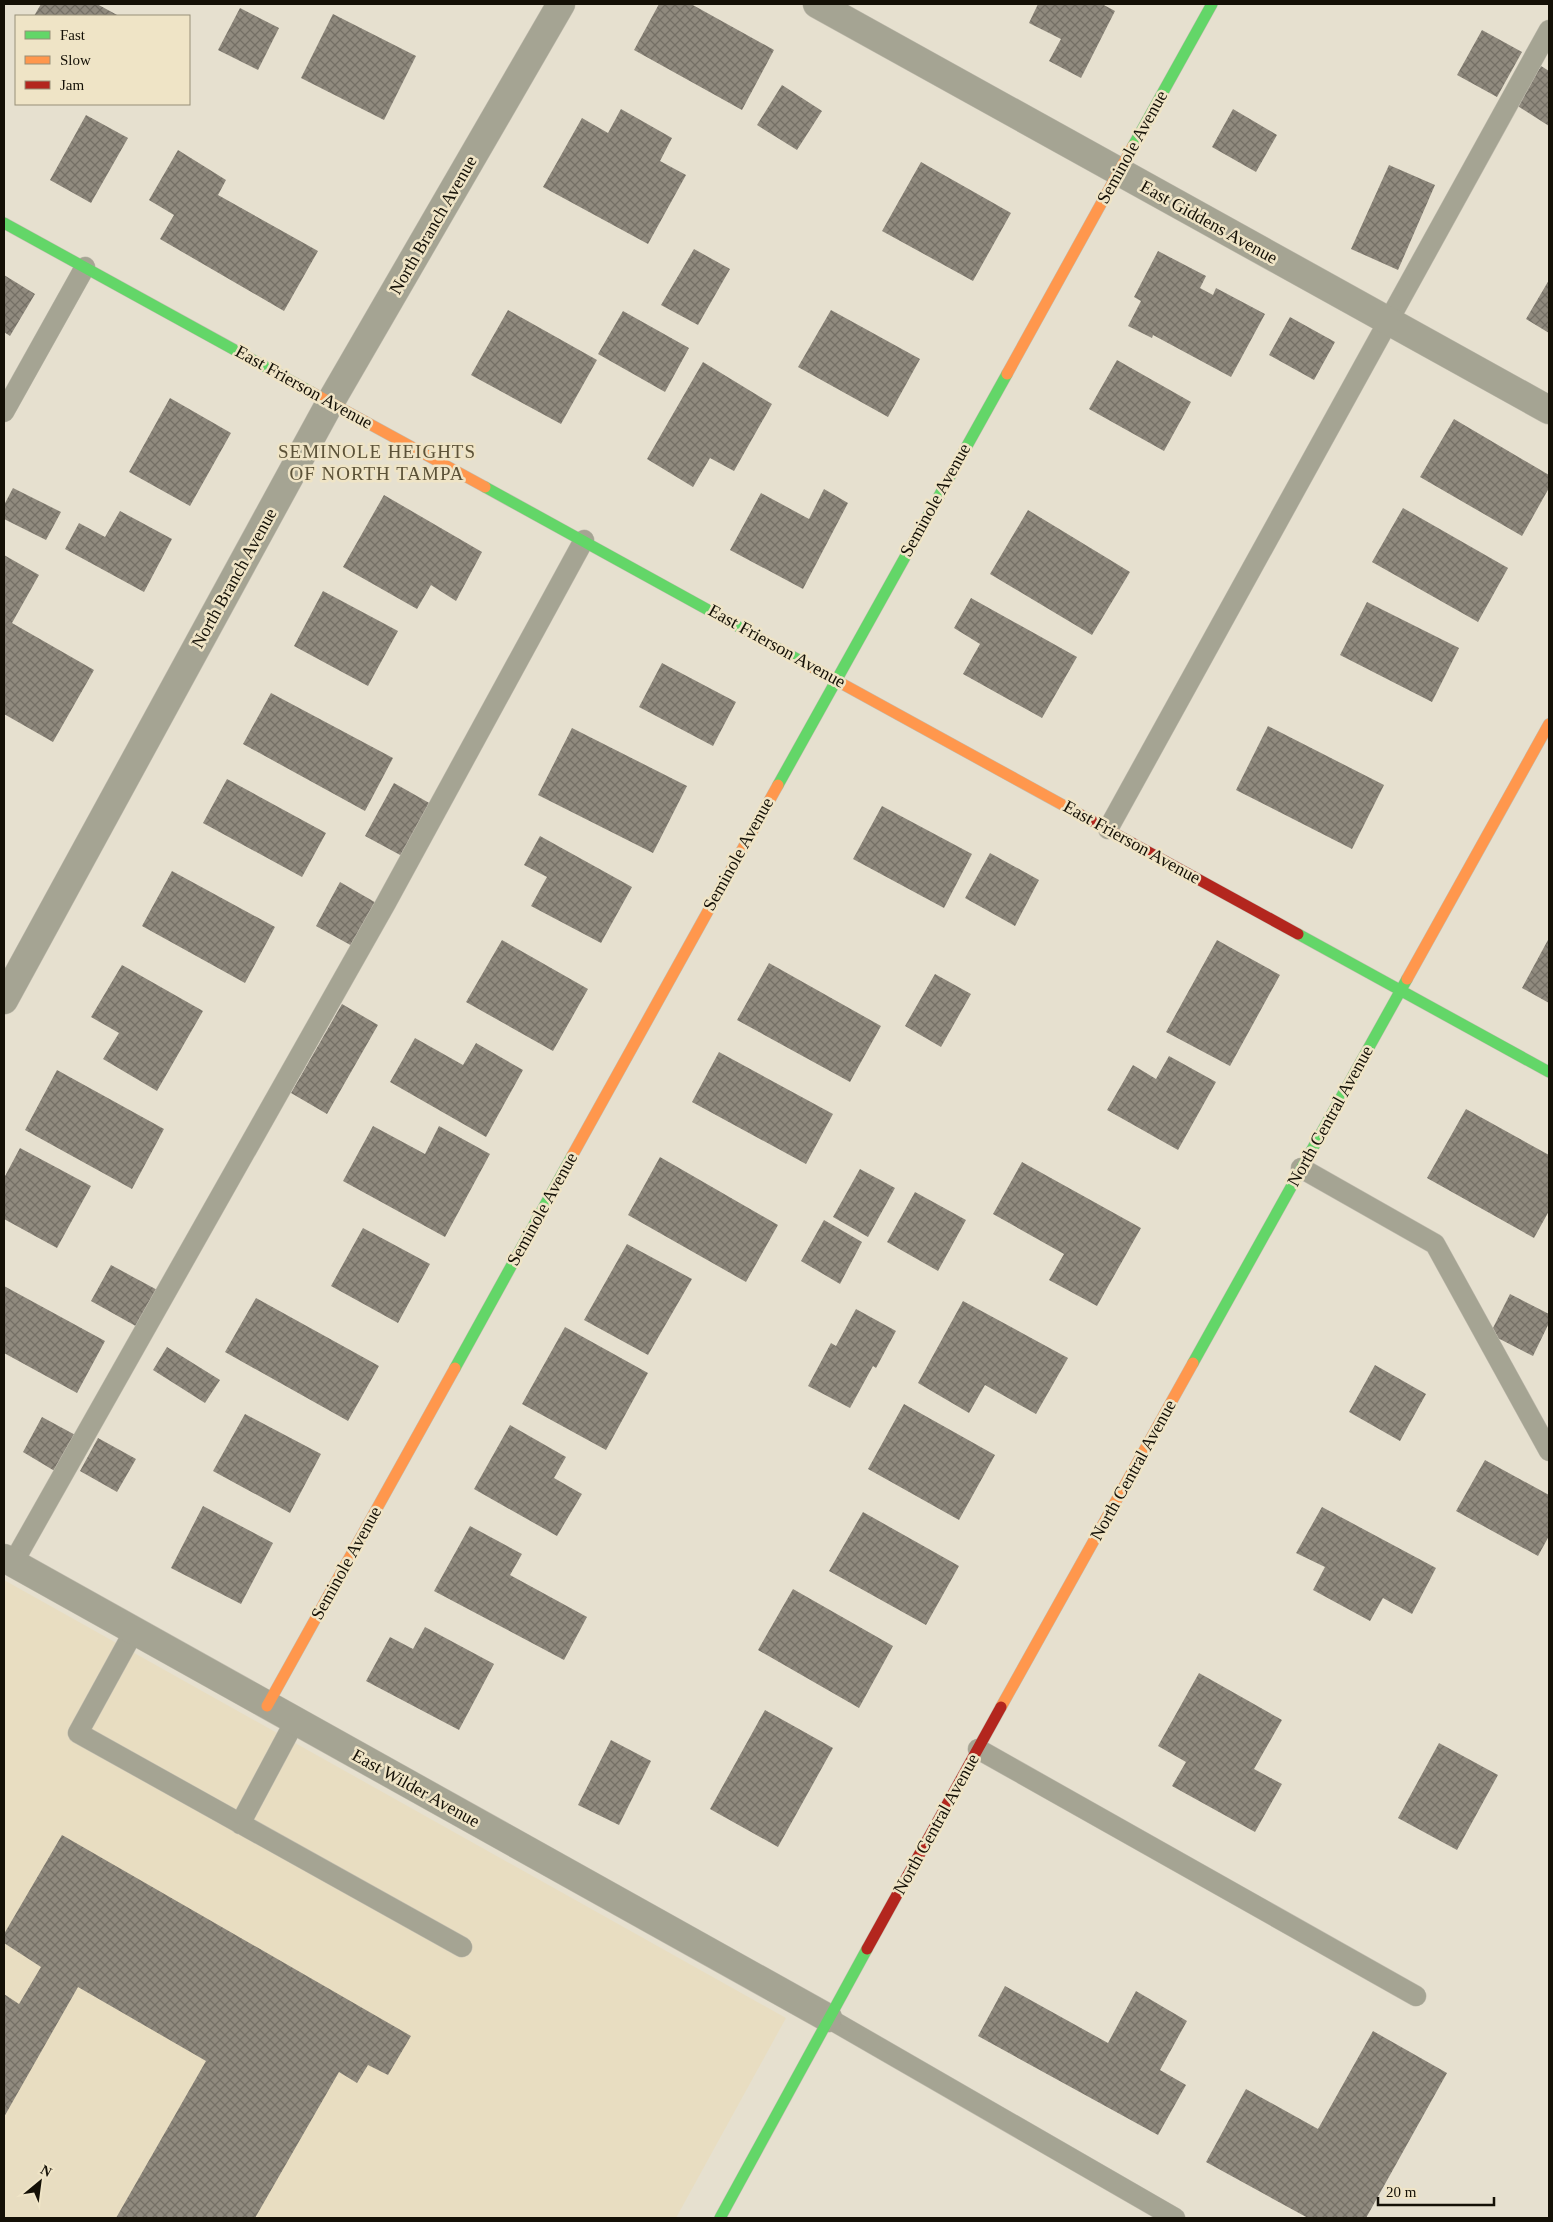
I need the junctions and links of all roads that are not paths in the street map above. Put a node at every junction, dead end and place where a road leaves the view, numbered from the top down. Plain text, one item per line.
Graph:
1 (561, 4) edge
2 (817, 4) edge
3 (1212, 4) edge
4 (1549, 30) edge
5 (1119, 171) junction
6 (4, 223) edge
7 (85, 267) junction
8 (1390, 322) junction
9 (331, 401) junction
10 (1549, 410) edge
11 (4, 412) edge
12 (584, 540) junction
13 (836, 678) junction
14 (1549, 724) edge
15 (1108, 829) junction
16 (1400, 991) junction
17 (4, 1000) edge
18 (1549, 1072) edge
19 (1301, 1168) junction
20 (1549, 1451) edge
21 (8, 1560) edge
22 (134, 1631) junction
23 (267, 1706) junction
24 (295, 1721) junction
25 (978, 1749) junction
26 (240, 1824) junction
27 (462, 1947) dead end
28 (1416, 1996) dead end
29 (828, 2018) junction
30 (720, 2218) edge
31 (1175, 2218) edge

1 - 9 street, North Branch Avenue
2 - 5 street, East Giddens Avenue
3 - 5 street, Seminole Avenue
4 - 8 lane
5 - 8 street, East Giddens Avenue
5 - 13 street, Seminole Avenue
6 - 7 street, East Frierson Avenue
7 - 9 street, East Frierson Avenue
7 - 11 lane
8 - 10 street, East Giddens Avenue
8 - 15 lane
9 - 12 street, East Frierson Avenue
9 - 17 street, North Branch Avenue
12 - 13 street, East Frierson Avenue
12 - 21 lane
13 - 15 street, East Frierson Avenue
13 - 23 street, Seminole Avenue
14 - 16 street, North Central Avenue
15 - 16 street, East Frierson Avenue
16 - 18 street, East Frierson Avenue
16 - 19 street, North Central Avenue
19 - 20 lane
19 - 25 street, North Central Avenue
21 - 22 street, East Wilder Avenue
22 - 23 street, East Wilder Avenue
22 - 26 lane
23 - 24 street, East Wilder Avenue
24 - 26 lane
24 - 29 street, East Wilder Avenue
25 - 28 lane
25 - 29 street, North Central Avenue
26 - 27 lane
29 - 30 street, North Central Avenue
29 - 31 lane

